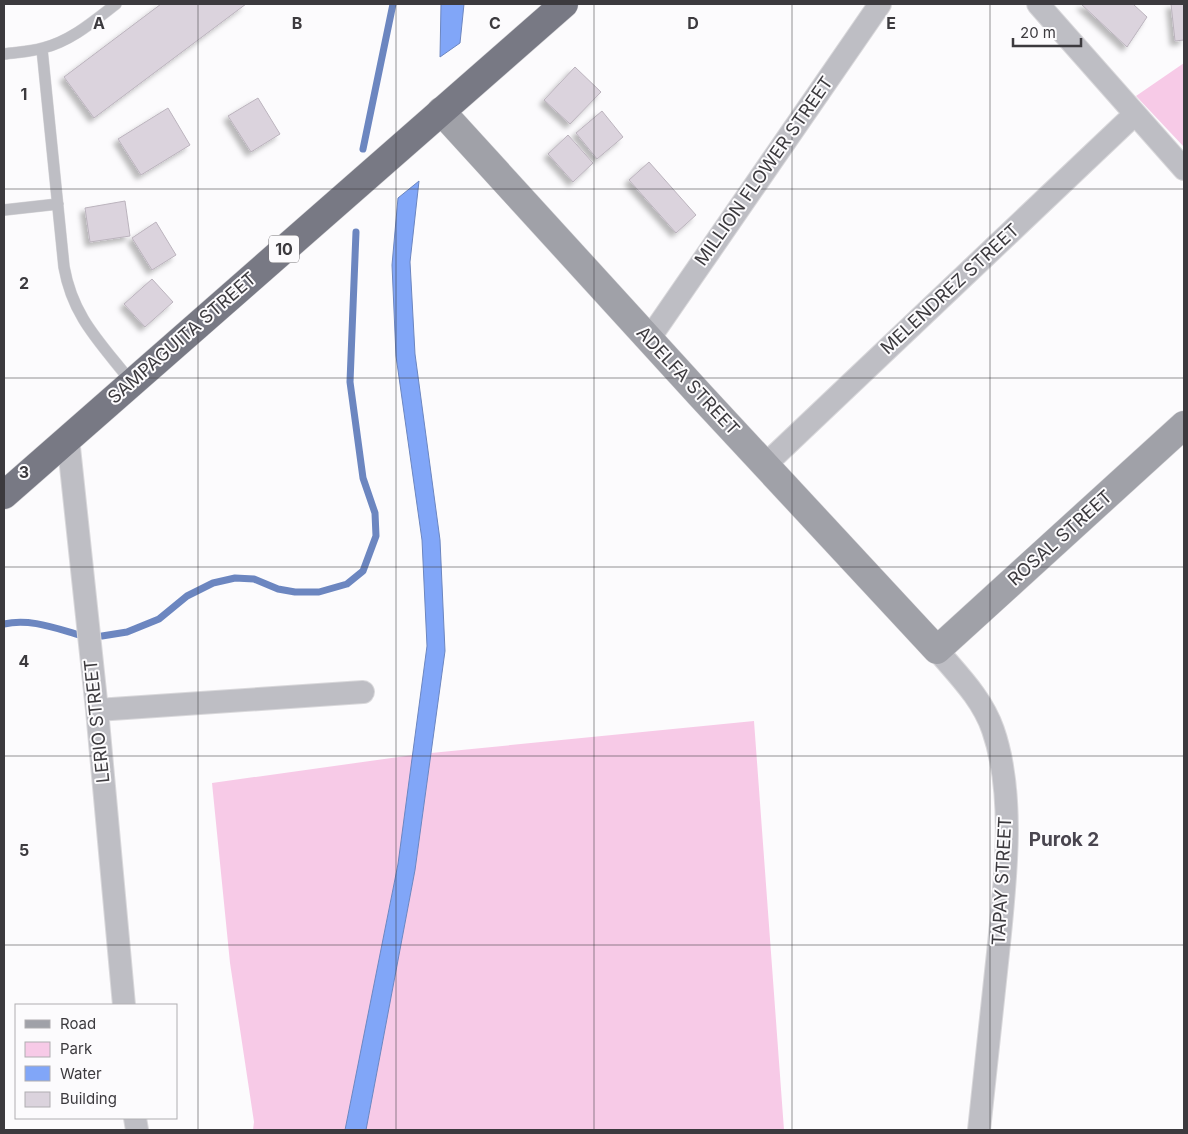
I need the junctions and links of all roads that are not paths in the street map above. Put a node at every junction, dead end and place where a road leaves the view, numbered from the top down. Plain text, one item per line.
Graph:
1 (116, 4) edge
2 (564, 4) edge
3 (880, 4) edge
4 (1038, 4) edge
5 (42, 49) junction
6 (4, 54) edge
7 (441, 111) junction
8 (1135, 114) junction
9 (1184, 169) edge
10 (58, 204) junction
11 (4, 210) edge
12 (649, 339) junction
13 (132, 382) junction
14 (1184, 426) edge
15 (68, 438) junction
16 (765, 465) junction
17 (4, 495) edge
18 (937, 650) junction
19 (362, 692) dead end
20 (97, 710) junction
21 (124, 1004) edge
22 (979, 1130) edge

1 - 5 lane
2 - 7 highway, SAMPAGUITA STREET / 10
3 - 12 street, MILLION FLOWER STREET
4 - 8 street
5 - 6 lane
5 - 10 lane
7 - 12 street, ADELFA STREET
7 - 13 highway, SAMPAGUITA STREET / 10
8 - 9 street
8 - 16 street, MELENDREZ STREET
10 - 11 lane
10 - 13 lane
12 - 16 street, ADELFA STREET
13 - 15 highway, SAMPAGUITA STREET / 10
14 - 18 street, ROSAL STREET
15 - 17 highway, SAMPAGUITA STREET / 10
15 - 20 street, LERIO STREET
16 - 18 street, ADELFA STREET
18 - 22 street, TAPAY STREET
19 - 20 street
20 - 21 street, LERIO STREET

